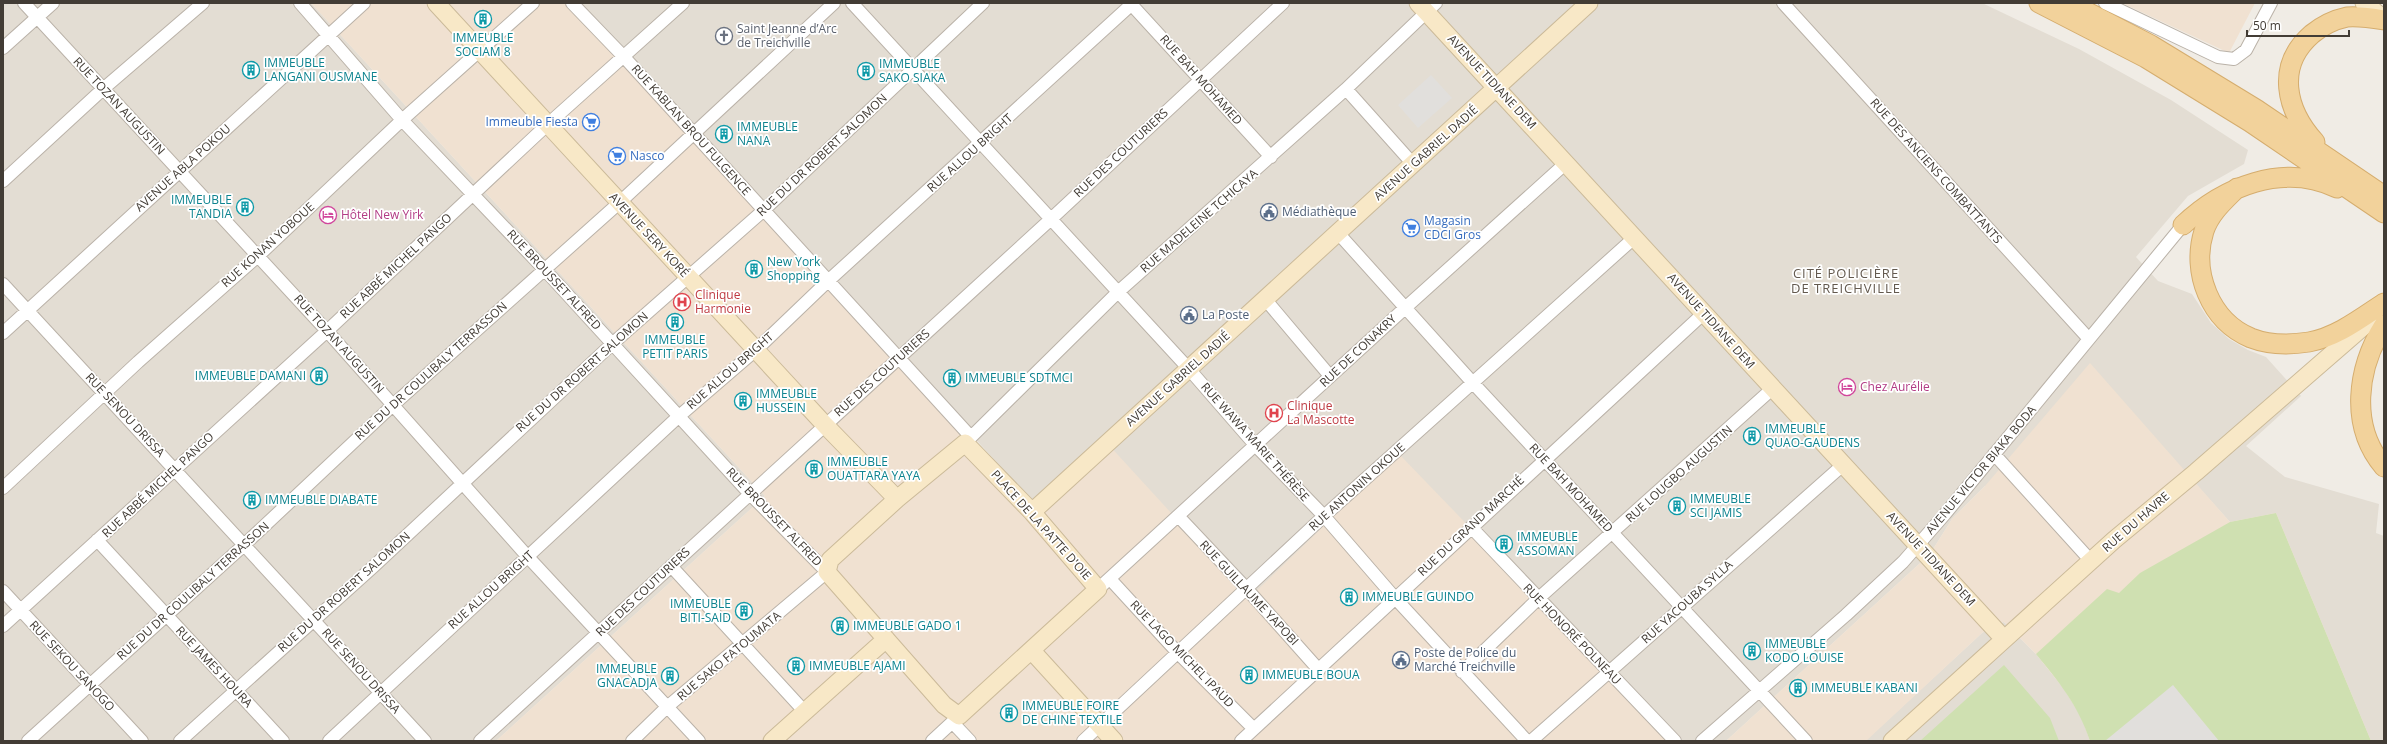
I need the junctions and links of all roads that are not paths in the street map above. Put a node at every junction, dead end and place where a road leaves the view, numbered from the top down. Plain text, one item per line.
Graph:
1 (24, 3) edge
2 (53, 3) edge
3 (203, 3) edge
4 (300, 3) edge
5 (364, 3) edge
6 (436, 3) edge
7 (533, 3) edge
8 (572, 3) edge
9 (683, 3) edge
10 (834, 3) edge
11 (852, 3) edge
12 (983, 3) edge
13 (1283, 3) edge
14 (1589, 3) edge
15 (1784, 3) edge
16 (2039, 3) edge
17 (2070, 3) edge
18 (2105, 3) edge
19 (2271, 3) edge
20 (2364, 3) edge
21 (1132, 4) edge
22 (1427, 6) edge
23 (2084, 8) edge
24 (38, 17) junction
25 (2384, 20) edge
26 (330, 36) junction
27 (3, 48) edge
28 (478, 52) junction
29 (624, 57) junction
30 (912, 70) junction
31 (1200, 78) junction
32 (1497, 88) junction
33 (103, 89) junction
34 (1346, 89) junction
35 (402, 120) junction
36 (547, 125) junction
37 (693, 132) junction
38 (980, 144) junction
39 (1271, 157) junction
40 (2331, 159) junction
41 (1413, 164) junction
42 (1566, 164) junction
43 (179, 171) junction
44 (3, 181) edge
45 (2237, 188) junction
46 (474, 194) junction
47 (619, 203) junction
48 (2381, 205) edge
49 (764, 210) junction
50 (1051, 219) junction
51 (2183, 225) joint
52 (1338, 233) junction
53 (1634, 238) junction
54 (258, 256) junction
55 (544, 269) junction
56 (689, 277) junction
57 (828, 281) junction
58 (3, 284) edge
59 (1118, 292) junction
60 (1265, 299) junction
61 (2384, 303) edge
62 (1405, 308) junction
63 (2384, 308) edge
64 (28, 310) junction
65 (1704, 313) junction
66 (2384, 325) edge
67 (327, 331) junction
68 (3, 333) edge
69 (2089, 338) junction
70 (612, 344) junction
71 (756, 350) junction
72 (898, 359) junction
73 (1189, 369) junction
74 (1330, 376) junction
75 (1473, 383) junction
76 (1772, 389) junction
77 (104, 392) junction
78 (393, 405) junction
79 (678, 417) junction
80 (825, 425) junction
81 (968, 440) junction
82 (1256, 446) junction
83 (1994, 454) junction
84 (1544, 459) junction
85 (1844, 464) junction
86 (2384, 467) edge
87 (175, 470) junction
88 (462, 482) junction
89 (3, 488) edge
90 (749, 493) junction
91 (897, 499) junction
92 (1032, 512) junction
93 (1324, 516) junction
94 (1179, 517) junction
95 (1471, 526) junction
96 (1614, 533) junction
97 (97, 540) junction
98 (244, 545) junction
99 (1918, 545) junction
100 (528, 557) junction
101 (2091, 561) junction
102 (671, 566) junction
103 (826, 572) junction
104 (1104, 584) junction
105 (1246, 588) junction
106 (3, 590) edge
107 (1540, 597) junction
108 (1395, 598) junction
109 (1682, 606) junction
110 (21, 610) junction
111 (166, 615) junction
112 (314, 620) junction
113 (3, 626) edge
114 (599, 633) junction
115 (886, 639) junction
116 (2004, 639) junction
117 (744, 643) junction
118 (1032, 651) junction
119 (1178, 653) junction
120 (1319, 670) junction
121 (1462, 672) junction
122 (1609, 672) junction
123 (90, 685) junction
124 (1759, 689) junction
125 (236, 691) junction
126 (381, 693) junction
127 (667, 708) junction
128 (805, 712) junction
129 (955, 719) junction
130 (1100, 726) junction
131 (1254, 729) junction
132 (28, 741) edge
133 (142, 741) edge
134 (180, 741) edge
135 (283, 741) edge
136 (329, 741) edge
137 (425, 741) edge
138 (480, 741) edge
139 (632, 741) edge
140 (699, 741) edge
141 (772, 741) edge
142 (932, 741) edge
143 (970, 741) edge
144 (1083, 741) edge
145 (1114, 741) edge
146 (1240, 741) edge
147 (1527, 741) edge
148 (1531, 741) edge
149 (1675, 741) edge
150 (1702, 741) edge
151 (1806, 741) edge
152 (1892, 741) edge

1 - 24 street, RUE TOZAN AUGUSTIN
2 - 24 street
3 - 33 street
4 - 26 street, RUE BROUSSET ALFRED
5 - 26 street, AVENUE ABLA POKOU
6 - 28 street, AVENUE SERY KORÉ
7 - 28 street, RUE KONAN YOBOUE
8 - 29 street, RUE KABLAN BROU FULGENCE
9 - 29 street, RUE ABBÉ MICHEL PANGO
10 - 37 street, RUE DU DR COULIBALY TERRASSON
11 - 30 street, RUE WAWA MARIE THÉRÈSE
12 - 30 street, RUE DU DR ROBERT SALOMON
13 - 31 street, RUE DES COUTURIERS
14 - 32 street, AVENUE GABRIEL DADIÉ
15 - 69 street, RUE DES ANCIENS COMBATTANTS
16 - 48 main road
17 - 23 main road
18 - 19 street
20 - 25 street
21 - 31 street, RUE BAH MOHAMED
21 - 38 street, RUE ALLOU BRIGHT
22 - 32 street, AVENUE TIDIANE DEM
22 - 34 street, RUE MADELEINE TCHICAYA
23 - 40 main road
24 - 27 street
24 - 33 street, RUE TOZAN AUGUSTIN
25 - 40 main road
26 - 35 street, RUE BROUSSET ALFRED
26 - 43 street, AVENUE ABLA POKOU
28 - 35 street, RUE KONAN YOBOUE
28 - 36 street, AVENUE SERY KORÉ
29 - 36 street, RUE ABBÉ MICHEL PANGO
29 - 37 street, RUE KABLAN BROU FULGENCE
30 - 38 street, RUE WAWA MARIE THÉRÈSE
30 - 49 street, RUE DU DR ROBERT SALOMON
31 - 39 street, RUE BAH MOHAMED
31 - 50 street, RUE DES COUTURIERS
32 - 41 street, AVENUE GABRIEL DADIÉ
32 - 42 street, AVENUE TIDIANE DEM
33 - 43 street, RUE TOZAN AUGUSTIN
33 - 44 street
34 - 39 street, RUE MADELEINE TCHICAYA
34 - 41 street
35 - 46 street, RUE BROUSSET ALFRED
35 - 54 street, RUE KONAN YOBOUE
36 - 46 street, RUE ABBÉ MICHEL PANGO
36 - 47 street, AVENUE SERY KORÉ
37 - 47 street, RUE DU DR COULIBALY TERRASSON
37 - 49 street, RUE KABLAN BROU FULGENCE
38 - 50 street, RUE WAWA MARIE THÉRÈSE
38 - 57 street, RUE ALLOU BRIGHT
39 - 59 street, RUE MADELEINE TCHICAYA
40 - 48 main road
41 - 52 street, AVENUE GABRIEL DADIÉ
42 - 53 street, AVENUE TIDIANE DEM
42 - 62 street, RUE DE CONAKRY
43 - 54 street, RUE TOZAN AUGUSTIN
43 - 64 street, AVENUE ABLA POKOU
45 - 48 main road
45 - 51 main road
45 - 61 main road
46 - 55 street, RUE BROUSSET ALFRED
46 - 67 street, RUE ABBÉ MICHEL PANGO
47 - 55 street, RUE DU DR COULIBALY TERRASSON
47 - 56 street, AVENUE SERY KORÉ
49 - 56 street, RUE DU DR ROBERT SALOMON
49 - 57 street, RUE KABLAN BROU FULGENCE
50 - 59 street, RUE WAWA MARIE THÉRÈSE
50 - 72 street, RUE DES COUTURIERS
51 - 69 street, AVENUE VICTOR BIAKA BODA
52 - 60 street, AVENUE GABRIEL DADIÉ
52 - 62 street, RUE BAH MOHAMED
53 - 65 street, AVENUE TIDIANE DEM
53 - 75 street, RUE ANTONIN OKOUE
54 - 67 street, RUE TOZAN AUGUSTIN
54 - 77 street, RUE KONAN YOBOUE
55 - 70 street, RUE BROUSSET ALFRED
55 - 78 street, RUE DU DR COULIBALY TERRASSON
56 - 70 street, RUE DU DR ROBERT SALOMON
56 - 71 street, AVENUE SERY KORÉ
57 - 71 street, RUE ALLOU BRIGHT
57 - 72 street, RUE KABLAN BROU FULGENCE
58 - 64 street, RUE SENOU DRISSA
59 - 73 street, RUE WAWA MARIE THÉRÈSE
59 - 81 street, RUE MADELEINE TCHICAYA
60 - 73 street, AVENUE GABRIEL DADIÉ
60 - 74 street
62 - 74 street, RUE DE CONAKRY
62 - 75 street, RUE BAH MOHAMED
63 - 101 street, RUE DU HAVRE
64 - 68 street, AVENUE ABLA POKOU
64 - 77 street, RUE SENOU DRISSA
65 - 76 street, AVENUE TIDIANE DEM
65 - 84 street, RUE DU GRAND MARCHÉ
66 - 86 main road
67 - 78 street, RUE TOZAN AUGUSTIN
67 - 87 street, RUE ABBÉ MICHEL PANGO
69 - 83 street, AVENUE VICTOR BIAKA BODA
70 - 79 street, RUE BROUSSET ALFRED
70 - 88 street, RUE DU DR ROBERT SALOMON
71 - 79 street, RUE ALLOU BRIGHT
71 - 80 street, AVENUE SERY KORÉ
72 - 80 street, RUE DES COUTURIERS
72 - 81 street, RUE KABLAN BROU FULGENCE
73 - 82 street, RUE WAWA MARIE THÉRÈSE
73 - 92 street, AVENUE GABRIEL DADIÉ
74 - 82 street, RUE DE CONAKRY
75 - 84 street, RUE BAH MOHAMED
75 - 93 street, RUE ANTONIN OKOUE
76 - 85 street, AVENUE TIDIANE DEM
76 - 96 street, RUE LOUGBO AUGUSTIN
77 - 87 street, RUE SENOU DRISSA
77 - 89 street, RUE KONAN YOBOUE
78 - 88 street, RUE TOZAN AUGUSTIN
78 - 98 street, RUE DU DR COULIBALY TERRASSON
79 - 90 street, RUE BROUSSET ALFRED
79 - 100 street, RUE ALLOU BRIGHT
80 - 90 street, RUE DES COUTURIERS
80 - 91 street, AVENUE SERY KORÉ
81 - 91 street
81 - 92 street, PLACE DE LA PATTE D'OIE
82 - 93 street, RUE WAWA MARIE THÉRÈSE
82 - 94 street, RUE DE CONAKRY
83 - 99 street, AVENUE VICTOR BIAKA BODA
83 - 101 street
84 - 95 street, RUE DU GRAND MARCHÉ
84 - 96 street, RUE BAH MOHAMED
85 - 99 street, AVENUE TIDIANE DEM
85 - 109 street, RUE YACOUBA SYLLA
87 - 97 street, RUE ABBÉ MICHEL PANGO
87 - 98 street, RUE SENOU DRISSA
88 - 100 street, RUE TOZAN AUGUSTIN
88 - 112 street, RUE DU DR ROBERT SALOMON
90 - 102 street, RUE DES COUTURIERS
90 - 103 street, RUE BROUSSET ALFRED
91 - 103 street
92 - 104 street, PLACE DE LA PATTE D'OIE
93 - 105 street, RUE ANTONIN OKOUE
93 - 108 street, RUE WAWA MARIE THÉRÈSE
94 - 104 street, RUE DE CONAKRY
94 - 105 street, RUE GUILLAUME YAPOBI
95 - 107 street, RUE HONORÉ POLNEAU
95 - 108 street, RUE DU GRAND MARCHÉ
96 - 107 street, RUE LOUGBO AUGUSTIN
96 - 109 street, RUE BAH MOHAMED
97 - 110 street, RUE ABBÉ MICHEL PANGO
97 - 111 street, RUE JAMES HOURA
98 - 111 street, RUE DU DR COULIBALY TERRASSON
98 - 112 street, RUE SENOU DRISSA
99 - 116 street, AVENUE TIDIANE DEM
99 - 124 street, AVENUE VICTOR BIAKA BODA
100 - 114 street, RUE TOZAN AUGUSTIN
100 - 126 street, RUE ALLOU BRIGHT
101 - 116 street, RUE DU HAVRE
102 - 114 street, RUE DES COUTURIERS
102 - 117 street
103 - 115 street
103 - 117 street, RUE SAKO FATOUMATA
104 - 118 street, PLACE DE LA PATTE D'OIE
104 - 119 street, RUE LAGO MICHEL IPAUD
105 - 119 street, RUE ANTONIN OKOUE
105 - 120 street, RUE GUILLAUME YAPOBI
106 - 110 street, RUE SEKOU SANOGO
107 - 121 street, RUE LOUGBO AUGUSTIN
107 - 122 street, RUE HONORÉ POLNEAU
108 - 120 street, RUE DU GRAND MARCHÉ
108 - 121 street, RUE WAWA MARIE THÉRÈSE
109 - 122 street, RUE YACOUBA SYLLA
109 - 124 street, RUE BAH MOHAMED
110 - 113 street, RUE ABBÉ MICHEL PANGO
110 - 123 street, RUE SEKOU SANOGO
111 - 123 street, RUE DU DR COULIBALY TERRASSON
111 - 125 street, RUE JAMES HOURA
112 - 125 street, RUE DU DR ROBERT SALOMON
112 - 126 street, RUE SENOU DRISSA
114 - 127 street, RUE TOZAN AUGUSTIN
114 - 138 street, RUE DES COUTURIERS
115 - 128 street
115 - 129 street
116 - 152 street, RUE DU HAVRE
117 - 127 street, RUE SAKO FATOUMATA
117 - 128 street
118 - 129 street, PLACE DE LA PATTE D'OIE
118 - 130 street
119 - 130 street, RUE ANTONIN OKOUE
119 - 131 street, RUE LAGO MICHEL IPAUD
120 - 131 street, RUE DU GRAND MARCHÉ
121 - 147 street, RUE WAWA MARIE THÉRÈSE
122 - 148 street, RUE YACOUBA SYLLA
122 - 149 street, RUE HONORÉ POLNEAU
123 - 132 street, RUE DU DR COULIBALY TERRASSON
123 - 133 street, RUE SEKOU SANOGO
124 - 150 street, AVENUE VICTOR BIAKA BODA
124 - 151 street, RUE BAH MOHAMED
125 - 134 street, RUE DU DR ROBERT SALOMON
125 - 135 street, RUE JAMES HOURA
126 - 136 street, RUE ALLOU BRIGHT
126 - 137 street, RUE SENOU DRISSA
127 - 139 street, RUE SAKO FATOUMATA
127 - 140 street, RUE TOZAN AUGUSTIN
128 - 141 street
129 - 142 street
129 - 143 street
130 - 144 street, RUE ANTONIN OKOUE
130 - 145 street
131 - 146 street, RUE DU GRAND MARCHÉ

